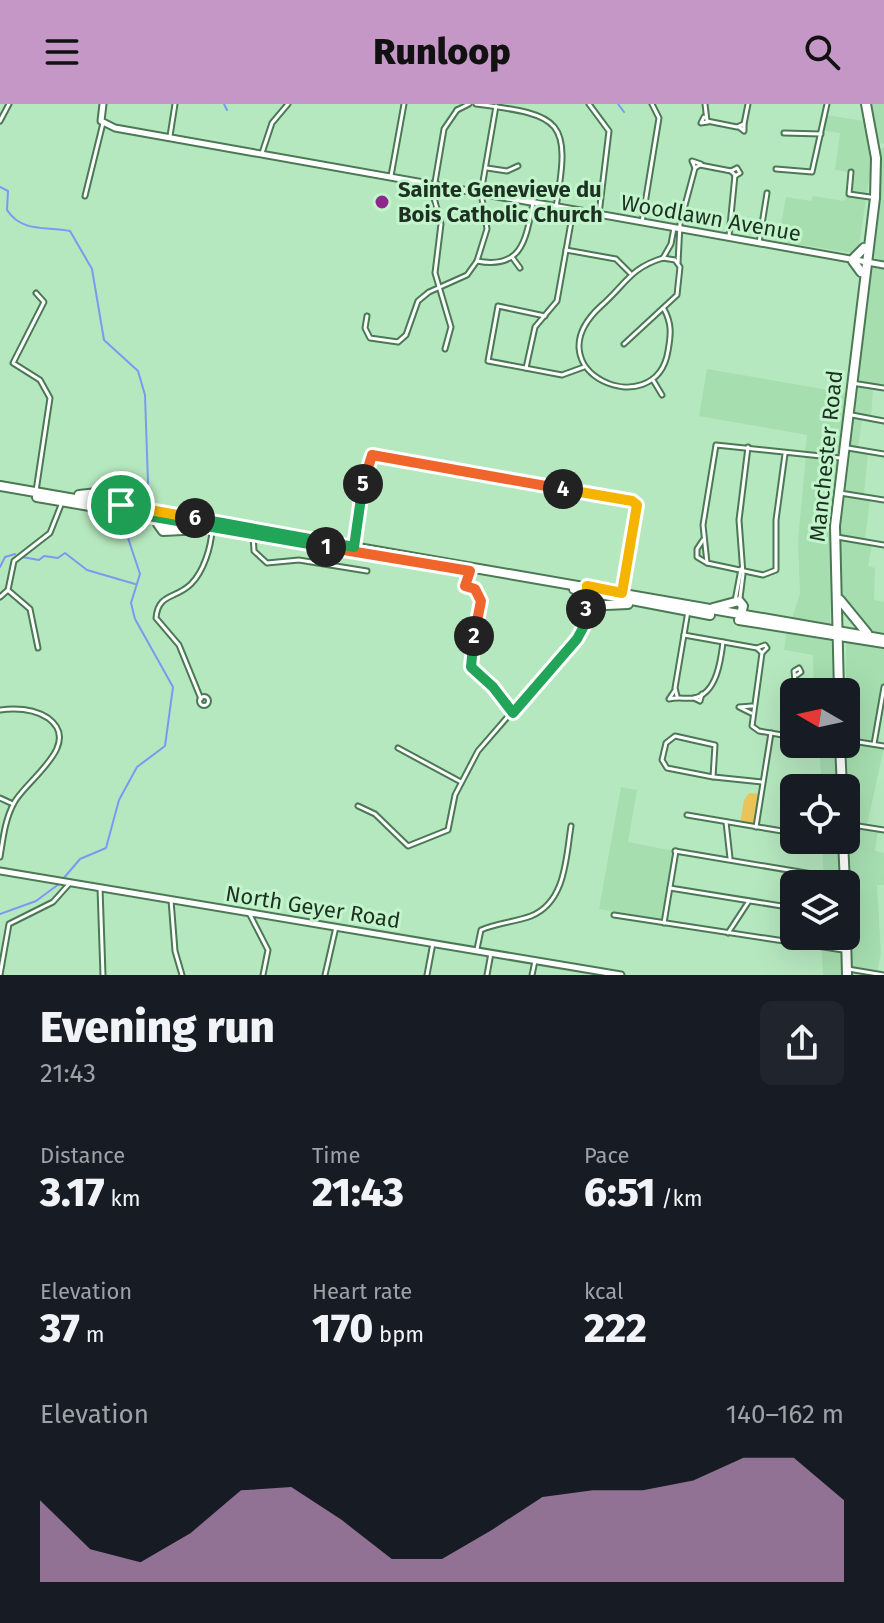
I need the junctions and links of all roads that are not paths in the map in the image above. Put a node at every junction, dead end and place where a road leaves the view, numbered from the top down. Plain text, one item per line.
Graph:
1 (9, 104) edge
2 (103, 104) edge
3 (175, 104) edge
4 (288, 104) edge
5 (404, 104) edge
6 (455, 104) edge
7 (469, 104) edge
8 (476, 104) edge
9 (589, 104) edge
10 (652, 104) edge
11 (705, 104) edge
12 (748, 104) edge
13 (827, 104) edge
14 (866, 104) edge
15 (496, 106) junction
16 (516, 106) edge
17 (457, 110) junction
18 (0, 121) edge
19 (102, 122) junction
20 (784, 133) dead end
21 (821, 134) junction
22 (170, 136) junction
23 (262, 153) junction
24 (518, 166) dead end
25 (486, 168) junction
26 (776, 169) dead end
27 (851, 172) dead end
28 (391, 176) junction
29 (434, 184) junction
30 (874, 186) junction
31 (481, 193) junction
32 (767, 193) dead end
33 (85, 196) dead end
34 (870, 197) junction
35 (533, 203) junction
36 (556, 207) junction
37 (573, 210) junction
38 (599, 214) junction
39 (642, 222) junction
40 (677, 228) junction
41 (729, 237) junction
42 (759, 243) junction
43 (566, 250) junction
44 (676, 250) junction
45 (512, 257) junction
46 (666, 258) junction
47 (477, 261) junction
48 (866, 262) edge
49 (678, 263) junction
50 (520, 268) dead end
51 (630, 273) junction
52 (440, 288) junction
53 (36, 293) dead end
54 (664, 309) junction
55 (367, 316) dead end
56 (545, 316) junction
57 (624, 344) dead end
58 (445, 349) dead end
59 (584, 367) junction
60 (526, 368) junction
61 (653, 380) junction
62 (851, 383) junction
63 (884, 388) edge
64 (662, 395) dead end
65 (847, 414) junction
66 (884, 421) edge
67 (748, 447) junction
68 (844, 448) junction
69 (785, 454) junction
70 (884, 454) edge
71 (843, 459) junction
72 (0, 488) edge
73 (36, 491) junction
74 (839, 493) junction
75 (63, 498) junction
76 (884, 500) edge
77 (118, 508) junction
78 (165, 516) junction
79 (216, 529) junction
80 (253, 534) junction
81 (834, 537) junction
82 (884, 545) edge
83 (354, 547) junction
84 (741, 569) junction
85 (367, 571) dead end
86 (470, 571) junction
87 (836, 580) junction
88 (587, 589) junction
89 (8, 590) junction
90 (622, 593) junction
91 (0, 597) edge
92 (839, 598) junction
93 (737, 601) junction
94 (647, 604) junction
95 (666, 604) junction
96 (585, 606) junction
97 (705, 609) junction
98 (688, 611) junction
99 (737, 616) junction
100 (837, 632) junction
101 (867, 634) junction
102 (684, 635) junction
103 (884, 641) edge
104 (723, 642) junction
105 (38, 648) dead end
106 (797, 675) dead end
107 (797, 678) edge
108 (839, 678) edge
109 (884, 687) edge
110 (675, 690) junction
111 (677, 696) junction
112 (201, 699) dead end
113 (753, 706) junction
114 (0, 710) edge
115 (513, 713) junction
116 (751, 713) junction
117 (771, 733) junction
118 (780, 735) edge
119 (860, 742) edge
120 (874, 744) junction
121 (884, 746) edge
122 (398, 748) dead end
123 (713, 777) junction
124 (461, 782) junction
125 (762, 782) junction
126 (0, 798) edge
127 (13, 804) junction
128 (358, 806) dead end
129 (687, 815) dead end
130 (726, 822) junction
131 (571, 826) dead end
132 (860, 826) edge
133 (756, 827) junction
134 (884, 830) edge
135 (780, 831) edge
136 (0, 857) edge
137 (731, 860) junction
138 (789, 870) edge
139 (0, 871) edge
140 (68, 882) junction
141 (100, 888) junction
142 (670, 888) junction
143 (171, 900) junction
144 (749, 901) junction
145 (780, 906) edge
146 (249, 913) junction
147 (614, 915) dead end
148 (664, 923) junction
149 (336, 927) junction
150 (728, 933) junction
151 (433, 942) junction
152 (780, 942) edge
153 (477, 950) junction
154 (827, 950) edge
155 (846, 950) joint
156 (491, 953) junction
157 (535, 961) junction
158 (582, 972) edge
159 (847, 972) edge
160 (0, 975) edge
161 (103, 975) edge
162 (182, 975) edge
163 (263, 975) edge
164 (325, 975) edge
165 (427, 975) edge
166 (487, 975) edge
167 (532, 975) edge
168 (621, 975) edge
169 (884, 975) edge

1 - 18 street
2 - 19 street
3 - 22 street
4 - 23 street
5 - 28 street
6 - 17 street
7 - 17 street
8 - 15 street
9 - 38 street
10 - 39 street
11 - 12 street
13 - 21 street
14 - 30 main road, Manchester Road
15 - 16 street
15 - 25 street
16 - 36 street
17 - 29 street
19 - 22 street, Woodlawn Avenue
19 - 33 street
20 - 21 street
21 - 26 street
22 - 23 street, Woodlawn Avenue
23 - 28 street, Woodlawn Avenue
24 - 25 street
25 - 31 street
27 - 34 street
28 - 29 street, Woodlawn Avenue
29 - 31 street, Woodlawn Avenue
29 - 52 street
30 - 34 main road, Manchester Road
30 - 48 main road, Manchester Road
31 - 35 street, Woodlawn Avenue
31 - 47 street
32 - 42 street
34 - 48 main road, Manchester Road
35 - 36 street, Woodlawn Avenue
35 - 45 street
36 - 37 street, Woodlawn Avenue
37 - 38 street, Woodlawn Avenue
37 - 43 street
38 - 39 street, Woodlawn Avenue
39 - 40 street, Woodlawn Avenue
40 - 41 street, Woodlawn Avenue
40 - 41 street
40 - 44 street
40 - 46 street
41 - 42 street, Woodlawn Avenue
42 - 48 street, Woodlawn Avenue
43 - 51 street
43 - 56 street
44 - 46 street
44 - 49 street
45 - 47 street
45 - 50 street
46 - 49 street
46 - 51 street
47 - 52 street
48 - 62 main road, Manchester Road
49 - 54 street
51 - 59 street
52 - 55 street
52 - 58 street
53 - 73 street
54 - 57 street
54 - 61 street
56 - 60 street
56 - 60 street
59 - 60 street
59 - 61 street
61 - 64 street
62 - 63 street
62 - 65 main road, Manchester Road
65 - 66 street
65 - 68 main road, Manchester Road
67 - 69 street
67 - 84 street
67 - 84 street
68 - 70 street
68 - 71 main road, Manchester Road
69 - 71 street
69 - 84 street
71 - 74 main road, Manchester Road
72 - 73 main road
72 - 75 main road
73 - 75 main road
74 - 76 street
74 - 81 main road, Manchester Road
75 - 77 main road
75 - 77 main road
75 - 89 street
77 - 78 main road
78 - 79 main road
78 - 83 main road
79 - 80 main road
79 - 112 street
80 - 85 street
80 - 86 main road
81 - 82 street
81 - 87 main road, Manchester Road
83 - 88 main road
83 - 90 street
84 - 93 street
86 - 88 main road
86 - 115 street
87 - 92 main road, Manchester Road
87 - 100 main road, Manchester Road
88 - 90 main road
88 - 94 main road
88 - 96 street
89 - 91 street
89 - 105 street
90 - 95 main road
92 - 100 main road, Manchester Road
92 - 101 main road
93 - 97 main road
93 - 99 main road
94 - 95 main road
94 - 96 main road
95 - 97 main road
95 - 98 main road
96 - 115 street
97 - 99 main road
98 - 99 main road
98 - 102 street
99 - 100 main road
100 - 101 main road
100 - 103 main road
100 - 108 main road, Manchester Road
101 - 103 main road
102 - 104 street
102 - 110 street
104 - 111 street
104 - 113 street
106 - 107 street
109 - 120 street
110 - 111 street
110 - 111 street
113 - 116 street
113 - 116 street
114 - 127 street
115 - 124 street
116 - 117 street
117 - 118 street
117 - 125 street
119 - 120 street
120 - 121 street
122 - 124 street
123 - 123 street
123 - 125 street
124 - 128 street
125 - 133 street
126 - 127 street
127 - 136 street
129 - 130 street
130 - 133 street
130 - 137 street
131 - 153 street
132 - 134 street
133 - 135 street
137 - 138 street
137 - 142 street
139 - 140 street, North Geyer Road
140 - 141 street, North Geyer Road
140 - 160 street
141 - 143 street, North Geyer Road
141 - 161 street
142 - 144 street
142 - 148 street
143 - 146 street, North Geyer Road
143 - 162 street
144 - 145 street
144 - 150 street
146 - 149 street, North Geyer Road
146 - 163 street
147 - 148 street
148 - 150 street
149 - 151 street, North Geyer Road
149 - 164 street
150 - 152 street
151 - 153 street, North Geyer Road
151 - 165 street
153 - 156 street, North Geyer Road
154 - 155 street
155 - 159 main road
156 - 157 street, North Geyer Road
156 - 166 street
157 - 158 street, North Geyer Road
157 - 167 street
158 - 168 street, North Geyer Road
159 - 169 street

